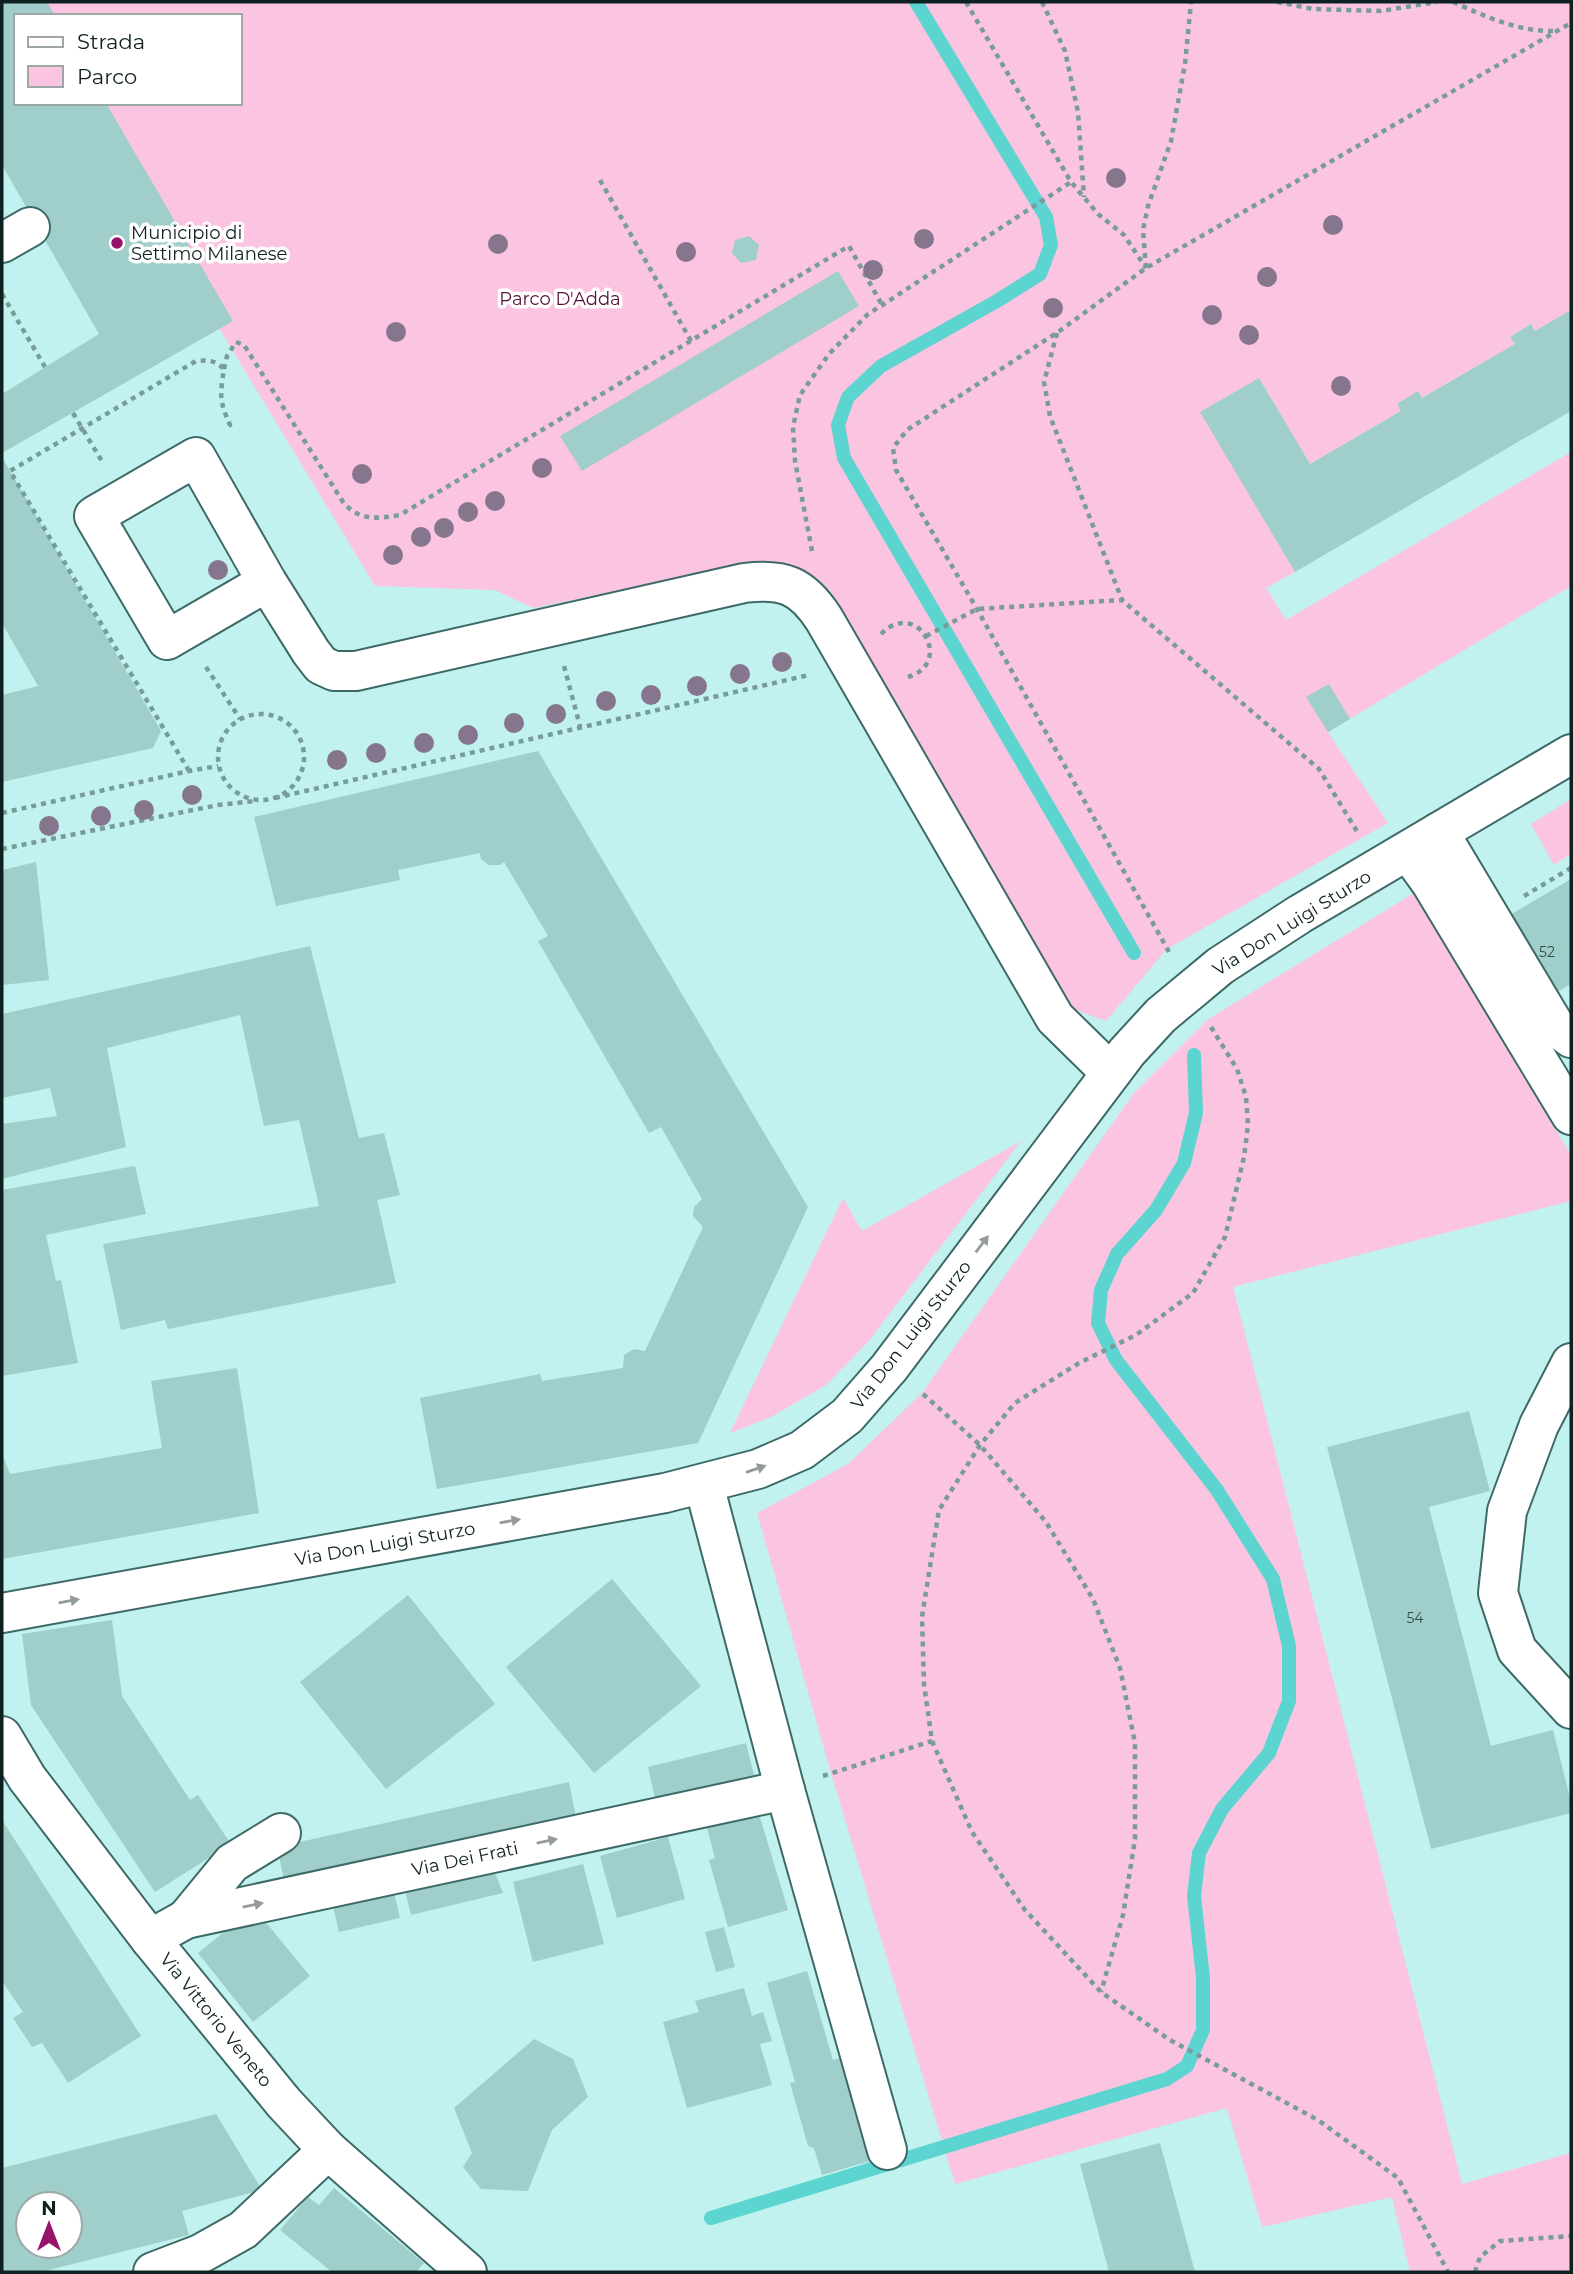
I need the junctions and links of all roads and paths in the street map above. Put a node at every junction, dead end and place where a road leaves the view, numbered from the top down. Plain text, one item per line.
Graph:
1 (966, 2) edge
2 (1042, 2) edge
3 (1191, 2) edge
4 (1277, 2) edge
5 (1437, 2) edge
6 (1453, 2) edge
7 (1571, 23) edge
8 (1558, 30) junction
9 (600, 180) dead end
10 (1070, 182) junction
11 (1084, 197) junction
12 (1146, 268) junction
13 (2, 293) edge
14 (882, 305) junction
15 (1058, 332) junction
16 (691, 341) junction
17 (45, 367) dead end
18 (223, 369) dead end
19 (73, 413) dead end
20 (124, 498) junction
21 (267, 582) junction
22 (812, 600) junction
23 (1122, 600) junction
24 (977, 609) junction
25 (554, 626) junction
26 (183, 631) junction
27 (929, 635) junction
28 (877, 642) dead end
29 (930, 645) dead end
30 (817, 673) dead end
31 (240, 719) junction
32 (580, 726) junction
33 (1571, 754) edge
34 (218, 766) junction
35 (275, 798) junction
36 (260, 800) junction
37 (2, 813) edge
38 (2, 849) edge
39 (1408, 851) junction
40 (1571, 868) edge
41 (1490, 916) junction
42 (1172, 958) dead end
43 (1206, 1020) dead end
44 (1571, 1038) edge
45 (1111, 1073) junction
46 (1571, 1115) edge
47 (1571, 1363) edge
48 (889, 1368) junction
49 (980, 1445) junction
50 (704, 1485) junction
51 (2, 1613) edge
52 (1571, 1709) edge
53 (2, 1736) edge
54 (932, 1741) junction
55 (785, 1790) junction
56 (281, 1833) dead end
57 (186, 1919) junction
58 (150, 1939) junction
59 (1101, 1992) junction
60 (328, 2150) junction
61 (887, 2150) dead end
62 (1571, 2236) edge
63 (153, 2272) edge
64 (467, 2272) edge
65 (1448, 2272) edge
66 (1475, 2272) edge

1 - 10 path
2 - 11 path
3 - 12 path
4 - 5 path
6 - 8 path
7 - 8 path
8 - 12 path
9 - 16 path
10 - 11 path
10 - 14 path
11 - 12 path
12 - 15 path
13 - 17 path
14 - 16 path
14 - 22 path
15 - 23 path
15 - 24 path
16 - 18 path
19 - 20 path
20 - 21 street
20 - 26 street
21 - 25 street
21 - 26 street
22 - 25 street
22 - 45 street
23 - 24 path
23 - 39 path
24 - 27 path
24 - 42 path
25 - 32 path
26 - 31 path
27 - 28 path
27 - 29 path
30 - 32 path
31 - 34 path
31 - 35 path
32 - 35 path
33 - 39 street, Via Don Luigi Sturzo
34 - 36 path
34 - 37 path
35 - 36 path
36 - 38 path
39 - 41 street
39 - 45 street, Via Don Luigi Sturzo
39 - 46 street
40 - 41 path
41 - 44 street
43 - 49 path
48 -> 45 street, Via Don Luigi Sturzo
47 - 52 street
48 - 49 path
50 -> 48 street, Via Don Luigi Sturzo
49 - 54 path
49 - 59 path
51 -> 50 street, Via Don Luigi Sturzo
50 - 55 street
53 - 58 street, Via Vittorio Veneto
54 - 55 path
54 - 59 path
57 -> 55 street, Via Dei Frati
55 - 61 street
56 - 57 street
57 - 58 street, Via Dei Frati
58 - 60 street, Via Vittorio Veneto
59 - 65 path
60 - 63 street
60 - 64 street, Via Vittorio Veneto
62 - 66 path

